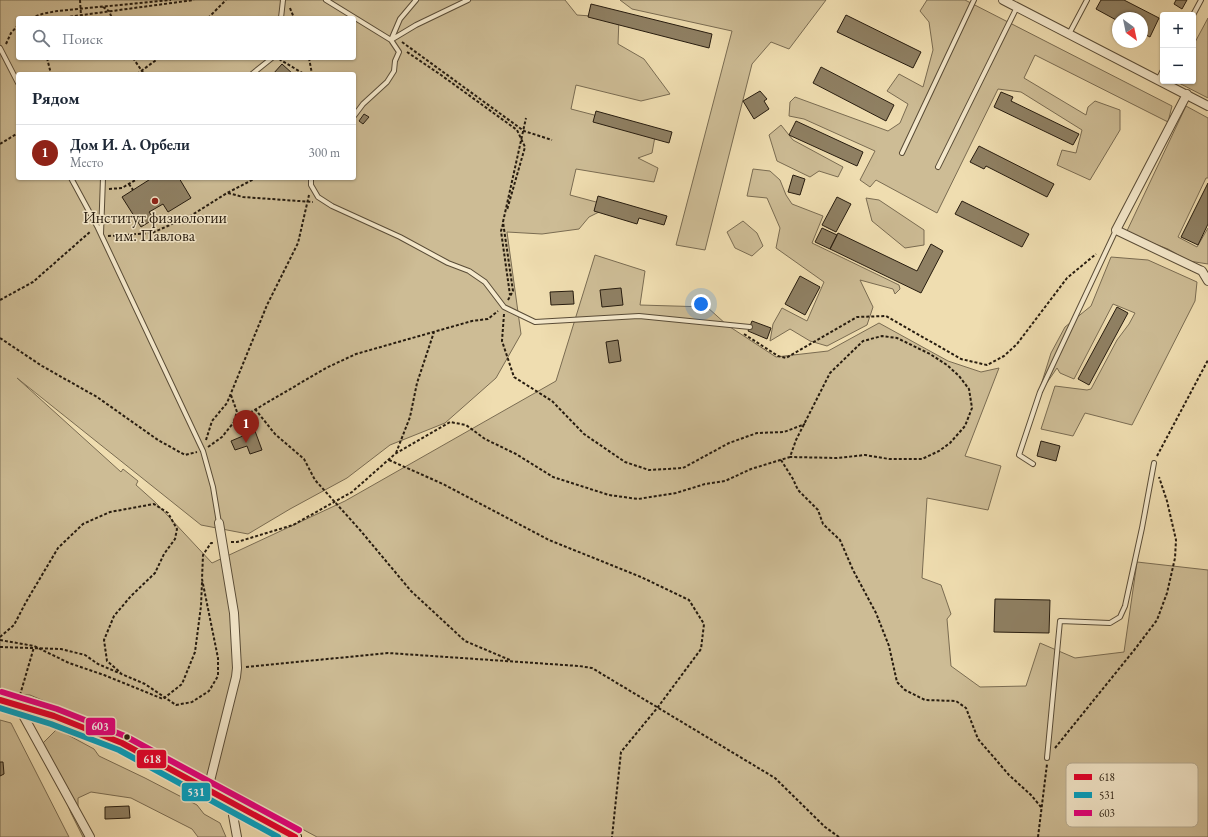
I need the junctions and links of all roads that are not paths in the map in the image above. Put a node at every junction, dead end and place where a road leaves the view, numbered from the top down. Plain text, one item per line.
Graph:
1 (283, 0) edge
2 (326, 0) edge
3 (416, 0) edge
4 (468, 0) edge
5 (974, 0) edge
6 (1003, 0) edge
7 (1087, 0) edge
8 (1201, 0) edge
9 (1017, 7) junction
10 (1195, 12) edge
11 (281, 16) edge
12 (351, 16) edge
13 (356, 19) edge
14 (1069, 35) junction
15 (392, 42) junction
16 (0, 48) edge
17 (270, 60) edge
18 (254, 72) edge
19 (1160, 76) edge
20 (16, 79) edge
21 (1158, 80) junction
22 (1187, 94) junction
23 (1208, 106) edge
24 (356, 113) edge
25 (902, 153) dead end
26 (938, 167) dead end
27 (72, 180) edge
28 (103, 180) edge
29 (311, 180) edge
30 (1116, 230) junction
31 (101, 236) junction
32 (1205, 270) edge
33 (1208, 281) edge
34 (750, 327) dead end
35 (1154, 462) road end
36 (1033, 464) dead end
37 (219, 523) joint
38 (0, 700) edge
39 (18, 706) junction
40 (1047, 758) road end
41 (208, 789) junction
42 (233, 803) junction
43 (90, 837) edge
44 (237, 837) edge
45 (295, 837) edge

1 - 11 lane
2 - 12 lane
3 - 15 lane
4 - 15 lane
5 - 25 lane
6 - 9 street
7 - 14 lane
8 - 10 lane
9 - 14 street
9 - 26 lane
13 - 15 lane
14 - 21 street
15 - 24 lane
16 - 20 lane
17 - 18 lane
19 - 21 lane
21 - 22 street
22 - 23 street
22 - 30 street
27 - 31 lane
28 - 31 lane
29 - 34 lane
30 - 32 street
30 - 36 lane
31 - 37 lane
32 - 33 street
35 - 40 lane
37 - 41 street
38 - 39 main road
39 - 41 main road
39 - 43 street
41 - 42 main road
42 - 44 street
42 - 45 main road

